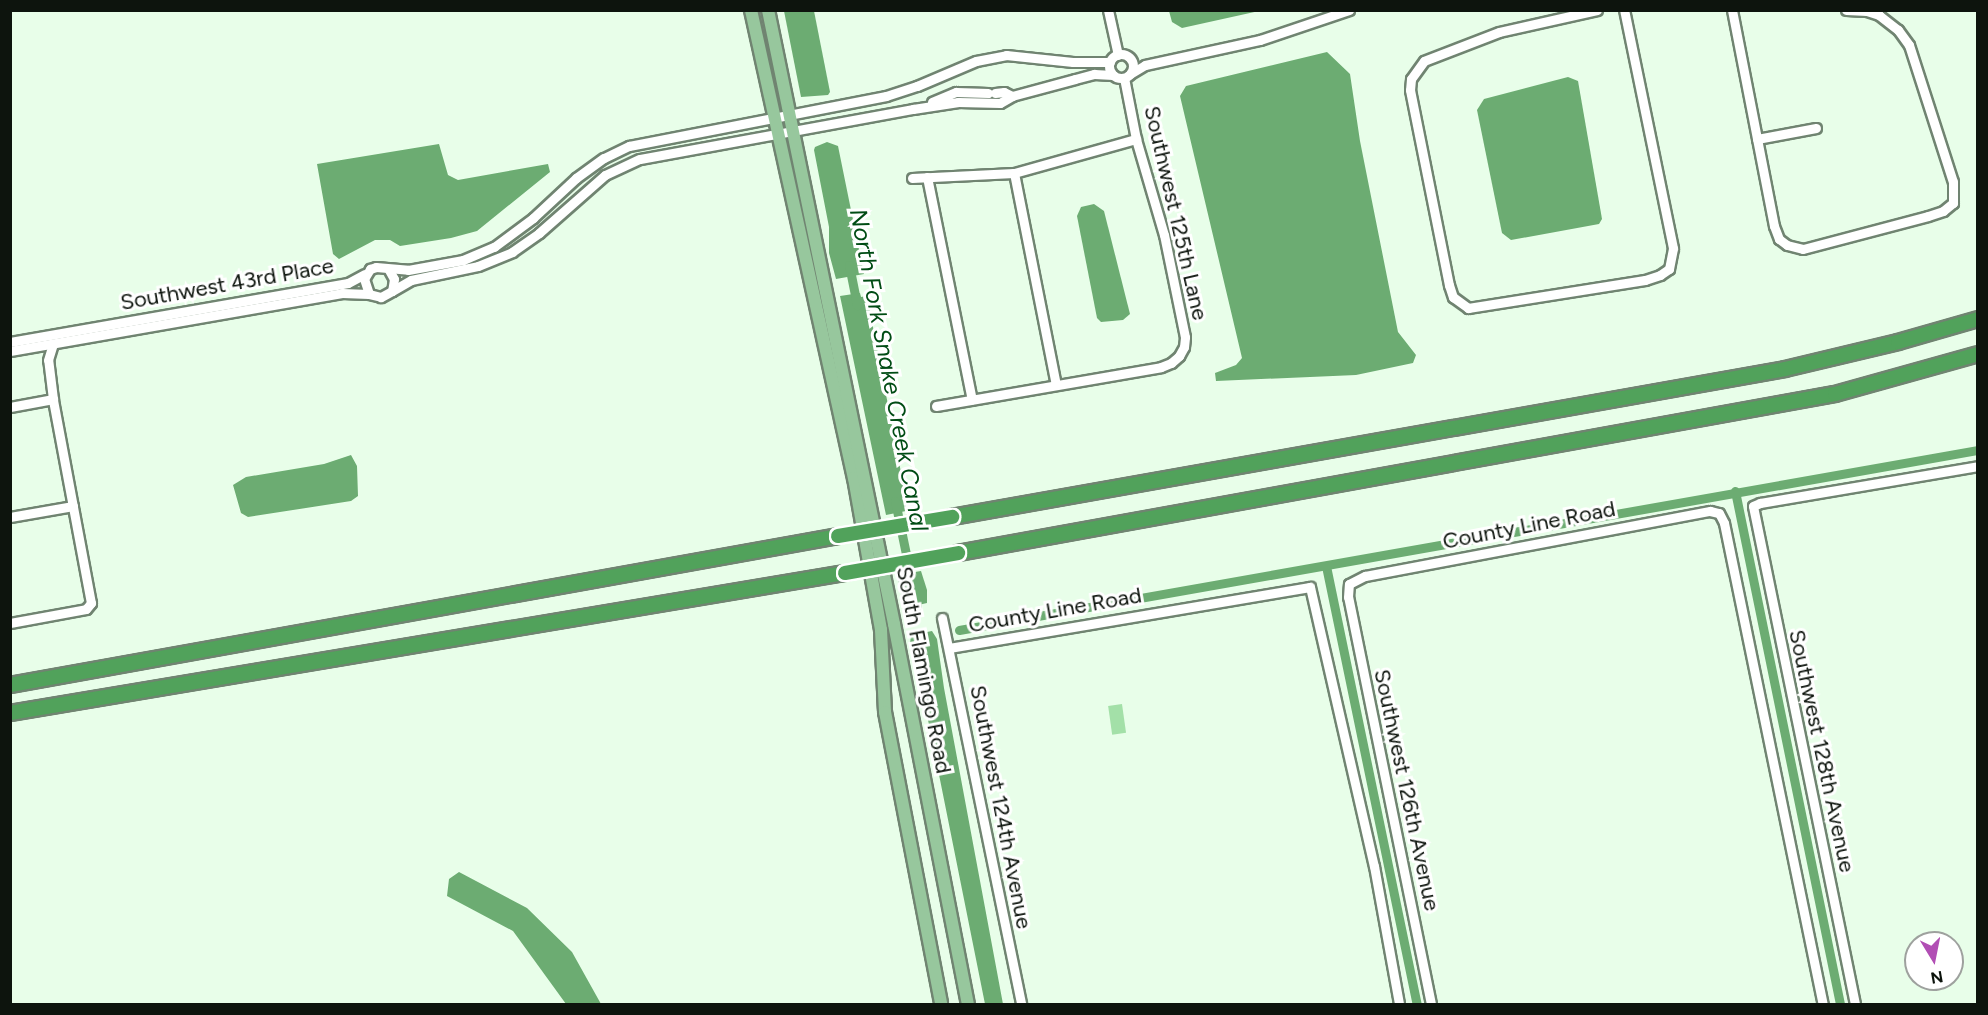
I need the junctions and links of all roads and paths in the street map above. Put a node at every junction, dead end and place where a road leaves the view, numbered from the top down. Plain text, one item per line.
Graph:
1 (751, 10) edge
2 (768, 10) edge
3 (1108, 10) edge
4 (1348, 10) edge
5 (1597, 10) edge
6 (1624, 10) edge
7 (1732, 10) edge
8 (1846, 10) edge
9 (1122, 55) junction
10 (1166, 60) junction
11 (1110, 62) junction
12 (1113, 75) junction
13 (1127, 76) junction
14 (1012, 96) junction
15 (913, 109) junction
16 (789, 114) junction
17 (774, 117) junction
18 (1816, 128) dead end
19 (793, 133) junction
20 (778, 136) junction
21 (1136, 139) junction
22 (1757, 139) junction
23 (1014, 173) junction
24 (927, 177) junction
25 (912, 178) dead end
26 (516, 232) junction
27 (526, 244) junction
28 (388, 270) junction
29 (365, 274) junction
30 (392, 291) junction
31 (369, 294) junction
32 (1977, 319) edge
33 (10, 342) edge
34 (53, 344) junction
35 (10, 351) edge
36 (1977, 354) edge
37 (1056, 385) junction
38 (53, 399) junction
39 (972, 400) junction
40 (936, 406) dead end
41 (10, 407) edge
42 (1977, 466) edge
43 (74, 506) junction
44 (10, 517) edge
45 (1349, 584) joint
46 (942, 618) dead end
47 (10, 623) edge
48 (949, 648) junction
49 (10, 685) edge
50 (10, 713) edge
51 (941, 1005) edge
52 (968, 1005) edge
53 (1021, 1005) edge
54 (1399, 1005) edge
55 (1431, 1005) edge
56 (1823, 1005) edge
57 (1855, 1005) edge

1 - 17 main road, South Flamingo Road
2 - 16 main road, South Flamingo Road
3 - 9 street
4 - 10 street
5 - 6 street
7 - 22 street
8 - 22 street
9 - 10 street
9 - 11 street
9 - 13 street
10 - 13 street
11 - 12 street
11 - 16 street
12 - 13 street
12 - 14 street
13 - 21 street, Southwest 125th Lane
14 - 15 street
14 - 15 street
15 - 19 street
16 - 17 street
16 - 19 main road, South Flamingo Road
17 - 20 main road, South Flamingo Road
17 - 26 street
18 - 22 street
19 - 20 street
19 - 52 main road, South Flamingo Road
20 - 27 street
20 - 51 main road, South Flamingo Road
21 - 23 street
21 - 37 street, Southwest 125th Lane
23 - 24 street
23 - 37 street
24 - 25 street
24 - 39 street
26 - 27 street
26 - 28 street
27 - 30 street
28 - 29 street
28 - 30 street
29 - 31 street
29 - 33 street, Southwest 43rd Place
30 - 31 street
31 - 34 street, Southwest 43rd Place
32 - 49 highway, bridge
34 - 35 street, Southwest 43rd Place
34 - 38 street
36 - 50 highway, bridge
37 - 39 street
38 - 41 street
38 - 43 street
39 - 40 street
42 - 57 street, Southwest 128th Avenue
43 - 44 street
43 - 47 street
45 - 55 street, Southwest 126th Avenue
45 - 56 street, County Line Road
46 - 48 street, Southwest 124th Avenue
48 - 53 street, Southwest 124th Avenue
48 - 54 street, County Line Road

